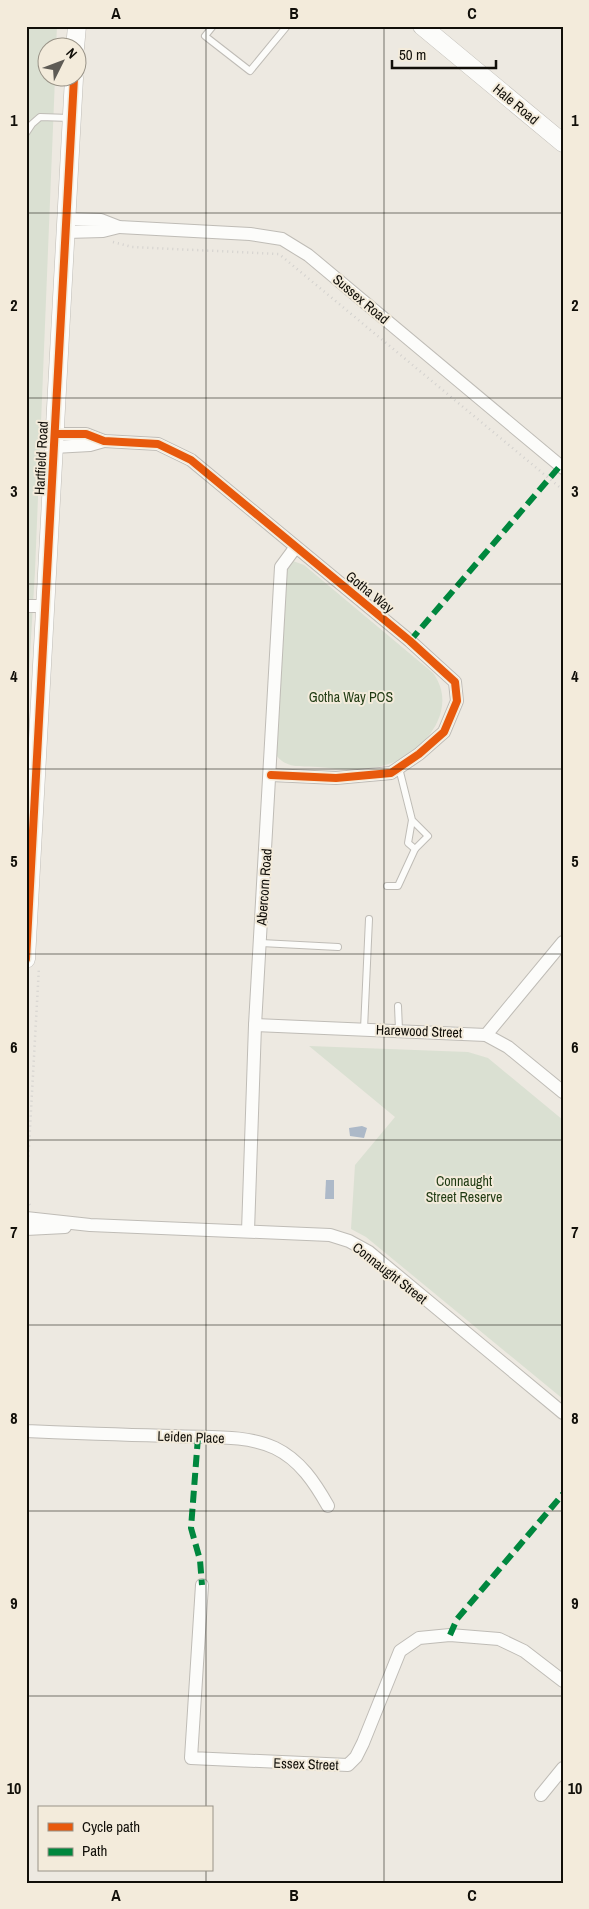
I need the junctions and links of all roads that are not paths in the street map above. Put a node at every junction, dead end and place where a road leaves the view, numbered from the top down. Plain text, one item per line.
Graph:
1 (213, 26) edge
2 (287, 26) edge
3 (423, 26) edge
4 (73, 88) edge
5 (71, 118) junction
6 (26, 133) edge
7 (563, 143) edge
8 (66, 225) junction
9 (55, 440) junction
10 (563, 468) edge
11 (296, 548) junction
12 (26, 606) edge
13 (46, 606) junction
14 (398, 768) junction
15 (271, 775) junction
16 (412, 820) junction
17 (415, 849) junction
18 (386, 886) dead end
19 (369, 919) dead end
20 (563, 942) edge
21 (261, 943) junction
22 (338, 947) dead end
23 (26, 959) edge
24 (398, 1006) dead end
25 (256, 1025) junction
26 (364, 1029) junction
27 (400, 1030) junction
28 (486, 1035) junction
29 (563, 1092) edge
30 (29, 1222) edge
31 (248, 1230) junction
32 (563, 1413) edge
33 (26, 1432) edge
34 (328, 1506) dead end
35 (202, 1585) dead end
36 (563, 1681) edge
37 (563, 1768) edge
38 (541, 1796) dead end

1 - 2 lane
3 - 7 street, Hale Road
4 - 5 street, Hartfield Road
5 - 6 lane
5 - 8 street, Hartfield Road
8 - 9 street, Hartfield Road
8 - 10 street, Sussex Road
9 - 11 street, Gotha Way
9 - 13 street, Hartfield Road
11 - 14 street, Gotha Way
11 - 15 street, Abercorn Road
12 - 13 street
13 - 23 street, Hartfield Road
14 - 15 street, Gotha Way
14 - 16 lane
15 - 21 street, Abercorn Road
16 - 17 lane
16 - 17 lane
17 - 18 lane
19 - 26 lane
20 - 28 street
21 - 22 lane
21 - 25 street, Abercorn Road
24 - 27 lane
25 - 26 street, Harewood Street
25 - 31 street, Abercorn Road
26 - 27 street, Harewood Street
27 - 28 street, Harewood Street
28 - 29 street, Harewood Street
30 - 31 street, Connaught Street
31 - 32 street, Connaught Street
33 - 34 street, Leiden Place
35 - 36 street, Essex Street
37 - 38 street

